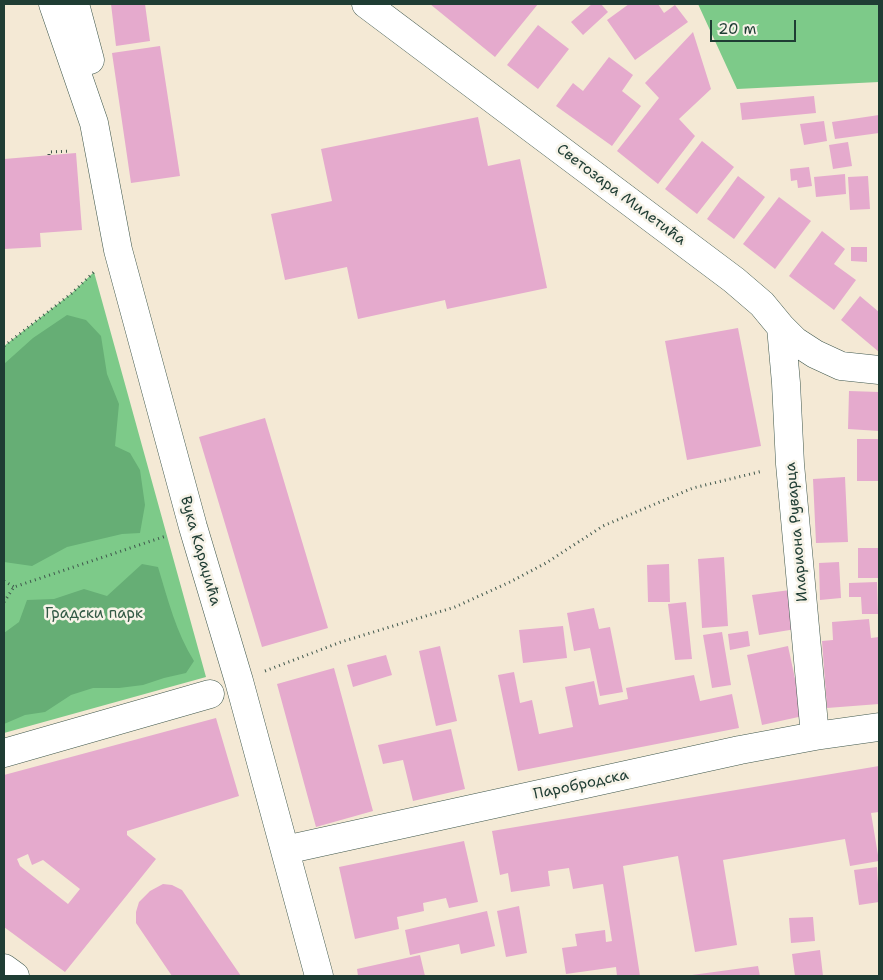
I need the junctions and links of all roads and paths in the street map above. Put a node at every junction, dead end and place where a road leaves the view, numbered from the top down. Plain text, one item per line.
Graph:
1 (52, 4) edge
2 (75, 4) edge
3 (366, 4) edge
4 (94, 123) junction
5 (75, 150) dead end
6 (49, 155) dead end
7 (118, 250) junction
8 (781, 327) junction
9 (4, 346) edge
10 (879, 370) edge
11 (790, 464) junction
12 (193, 526) junction
13 (4, 581) edge
14 (14, 587) junction
15 (4, 602) edge
16 (239, 681) junction
17 (210, 694) dead end
18 (879, 727) edge
19 (815, 736) junction
20 (4, 754) edge
21 (285, 850) junction
22 (4, 968) edge
23 (15, 976) edge
24 (319, 976) edge

1 - 4 street, Вука Караџића
2 - 4 street, Вука Караџића
3 - 8 street, Светозара Милетића
4 - 7 street, Вука Караџића
5 - 6 path
7 - 9 path
7 - 12 street, Вука Караџића
8 - 10 street, Светозара Милетића
8 - 11 street, Илариона Руварца
11 - 16 path
11 - 19 street, Илариона Руварца
12 - 14 path
12 - 16 street, Вука Караџића
13 - 14 path
14 - 15 path
16 - 21 street, Вука Караџића
17 - 20 street
18 - 19 street, Паробродска
19 - 21 street, Паробродска
21 - 24 street, Вука Караџића
22 - 23 street

